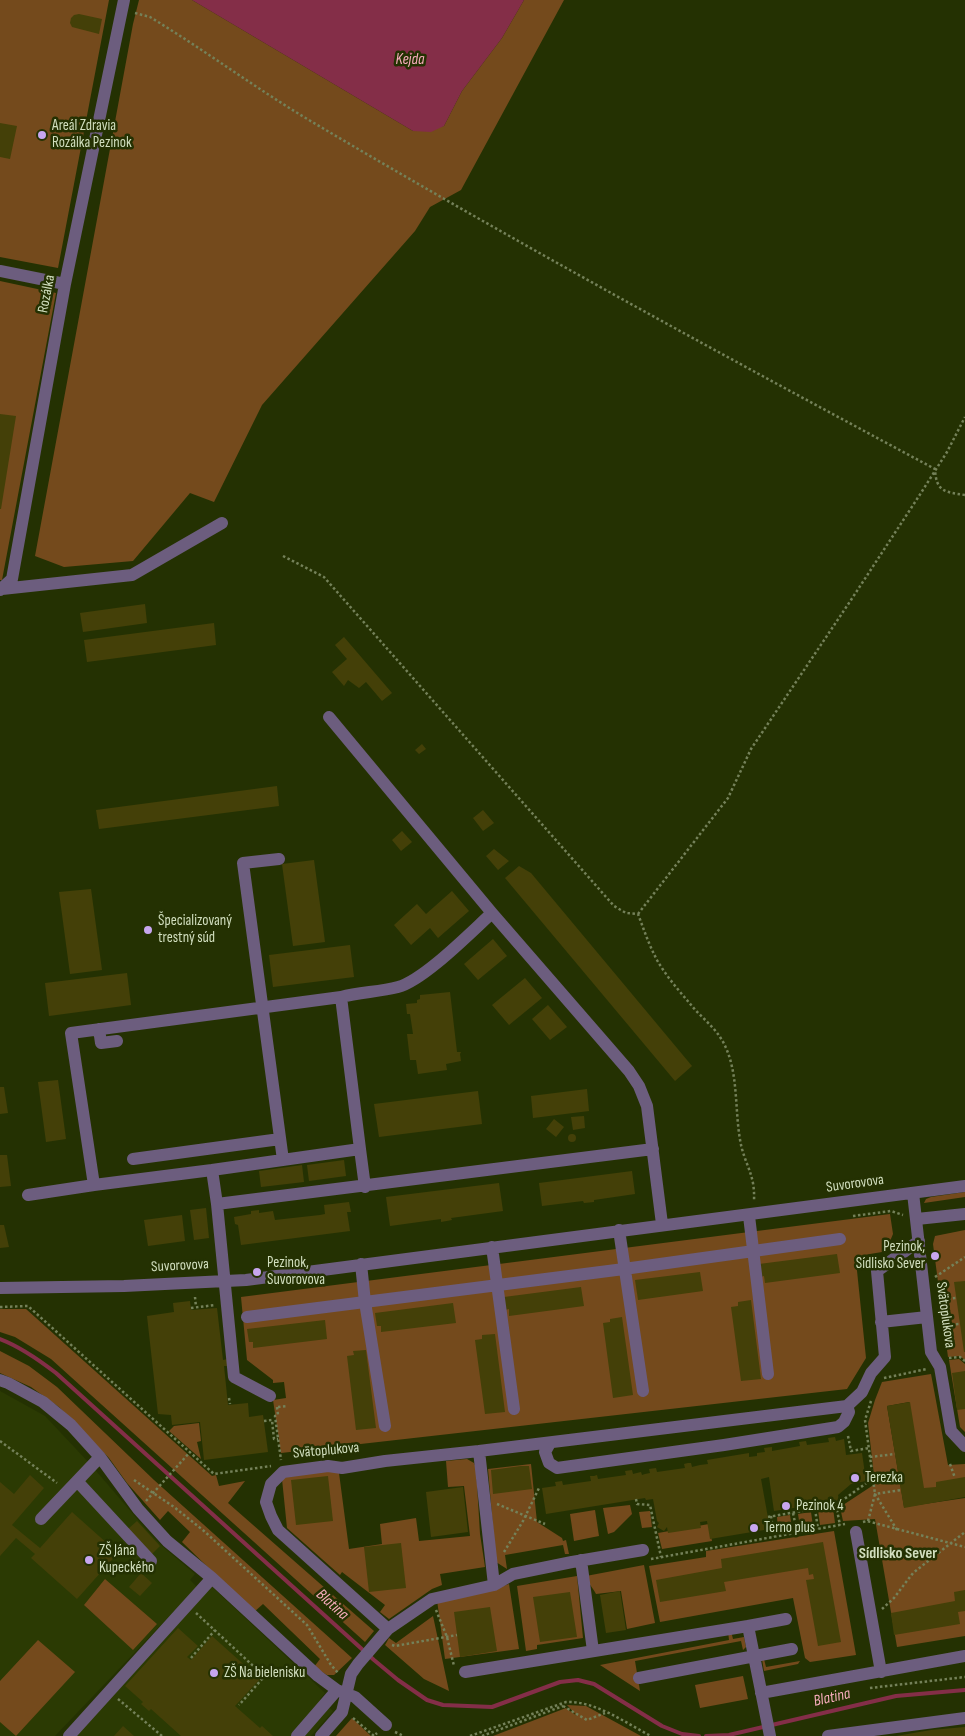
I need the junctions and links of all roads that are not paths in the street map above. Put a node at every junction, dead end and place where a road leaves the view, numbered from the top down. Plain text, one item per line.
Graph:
1 (123, 5) edge
2 (0, 271) edge
3 (65, 284) junction
4 (222, 523) dead end
5 (1, 589) edge
6 (329, 717) dead end
7 (279, 858) dead end
8 (492, 913) junction
9 (341, 998) junction
10 (263, 1008) junction
11 (99, 1029) junction
12 (117, 1041) dead end
13 (280, 1139) junction
14 (360, 1149) junction
15 (653, 1149) junction
16 (133, 1159) dead end
17 (283, 1160) junction
18 (212, 1170) junction
19 (94, 1185) junction
20 (365, 1186) junction
21 (965, 1186) edge
22 (913, 1193) junction
23 (28, 1194) dead end
24 (218, 1204) junction
25 (965, 1214) edge
26 (751, 1215) junction
27 (917, 1219) junction
28 (662, 1224) junction
29 (619, 1230) junction
30 (840, 1239) dead end
31 (919, 1241) junction
32 (492, 1247) junction
33 (752, 1251) junction
34 (361, 1264) junction
35 (624, 1270) junction
36 (225, 1280) junction
37 (496, 1285) junction
38 (0, 1288) edge
39 (365, 1302) junction
40 (247, 1317) dead end
41 (927, 1317) junction
42 (882, 1322) junction
43 (768, 1374) dead end
44 (0, 1380) edge
45 (643, 1391) dead end
46 (274, 1401) road end
47 (847, 1406) junction
48 (514, 1409) dead end
49 (385, 1426) dead end
50 (550, 1443) junction
51 (965, 1446) edge
52 (479, 1451) junction
53 (100, 1457) junction
54 (77, 1481) junction
55 (41, 1519) dead end
56 (854, 1526) road end
57 (644, 1555) road end
58 (581, 1560) junction
59 (151, 1561) dead end
60 (212, 1578) junction
61 (494, 1585) junction
62 (786, 1619) dead end
63 (748, 1626) junction
64 (388, 1629) junction
65 (792, 1649) dead end
66 (593, 1651) junction
67 (753, 1656) junction
68 (965, 1656) edge
69 (465, 1672) road end
70 (881, 1672) junction
71 (639, 1678) dead end
72 (341, 1691) junction
73 (761, 1693) junction
74 (965, 1718) edge
75 (386, 1725) dead end
76 (69, 1736) edge
77 (297, 1736) edge
78 (321, 1736) edge
79 (770, 1736) edge
80 (828, 1736) edge

1 - 3 street, Rozálka
2 - 3 street
3 - 5 street, Rozálka
4 - 5 street
6 - 8 street
7 - 10 street
8 - 9 street
8 - 15 street
9 - 10 street
9 - 14 street
10 - 11 street
10 - 13 street
11 - 12 street
11 - 19 street
13 - 16 street
13 - 17 street
14 - 17 street
14 - 20 street
15 - 20 street
15 - 28 street
17 - 18 street
18 - 19 street
18 - 24 street
19 - 23 street
20 - 24 street
21 - 22 street, Suvorovova
22 - 26 street, Suvorovova
22 - 27 street, Svätoplukova
24 - 36 street
25 - 27 street
26 - 28 street, Suvorovova
26 - 33 street
27 - 31 street, Svätoplukova
28 - 29 street, Suvorovova
29 - 32 street, Suvorovova
29 - 35 street
30 - 33 street
31 - 41 street, Svätoplukova
31 - 42 street
32 - 34 street, Suvorovova
32 - 37 street
33 - 35 street
33 - 43 street
34 - 36 street, Suvorovova
34 - 39 street
35 - 37 street
35 - 45 street
36 - 38 street, Suvorovova
36 - 46 street
37 - 39 street
37 - 48 street
39 - 40 street
39 - 49 street
41 - 42 street
41 - 51 street, Svätoplukova
42 - 47 street
44 - 53 street
47 - 50 street, Svätoplukova
47 - 50 street
50 - 52 street, Svätoplukova
52 - 61 street
52 - 64 street, Svätoplukova
53 - 54 street
53 - 60 street
54 - 55 street
54 - 59 street
56 - 70 street
57 - 58 street
58 - 61 street
58 - 66 street
60 - 72 street
60 - 76 street
61 - 64 street
62 - 63 street
63 - 66 street
63 - 67 street
64 - 72 street
65 - 67 street
66 - 69 street
67 - 71 street
67 - 73 street
68 - 70 street
70 - 73 street
72 - 75 street
72 - 77 street
72 - 78 street
73 - 79 street
74 - 80 street

